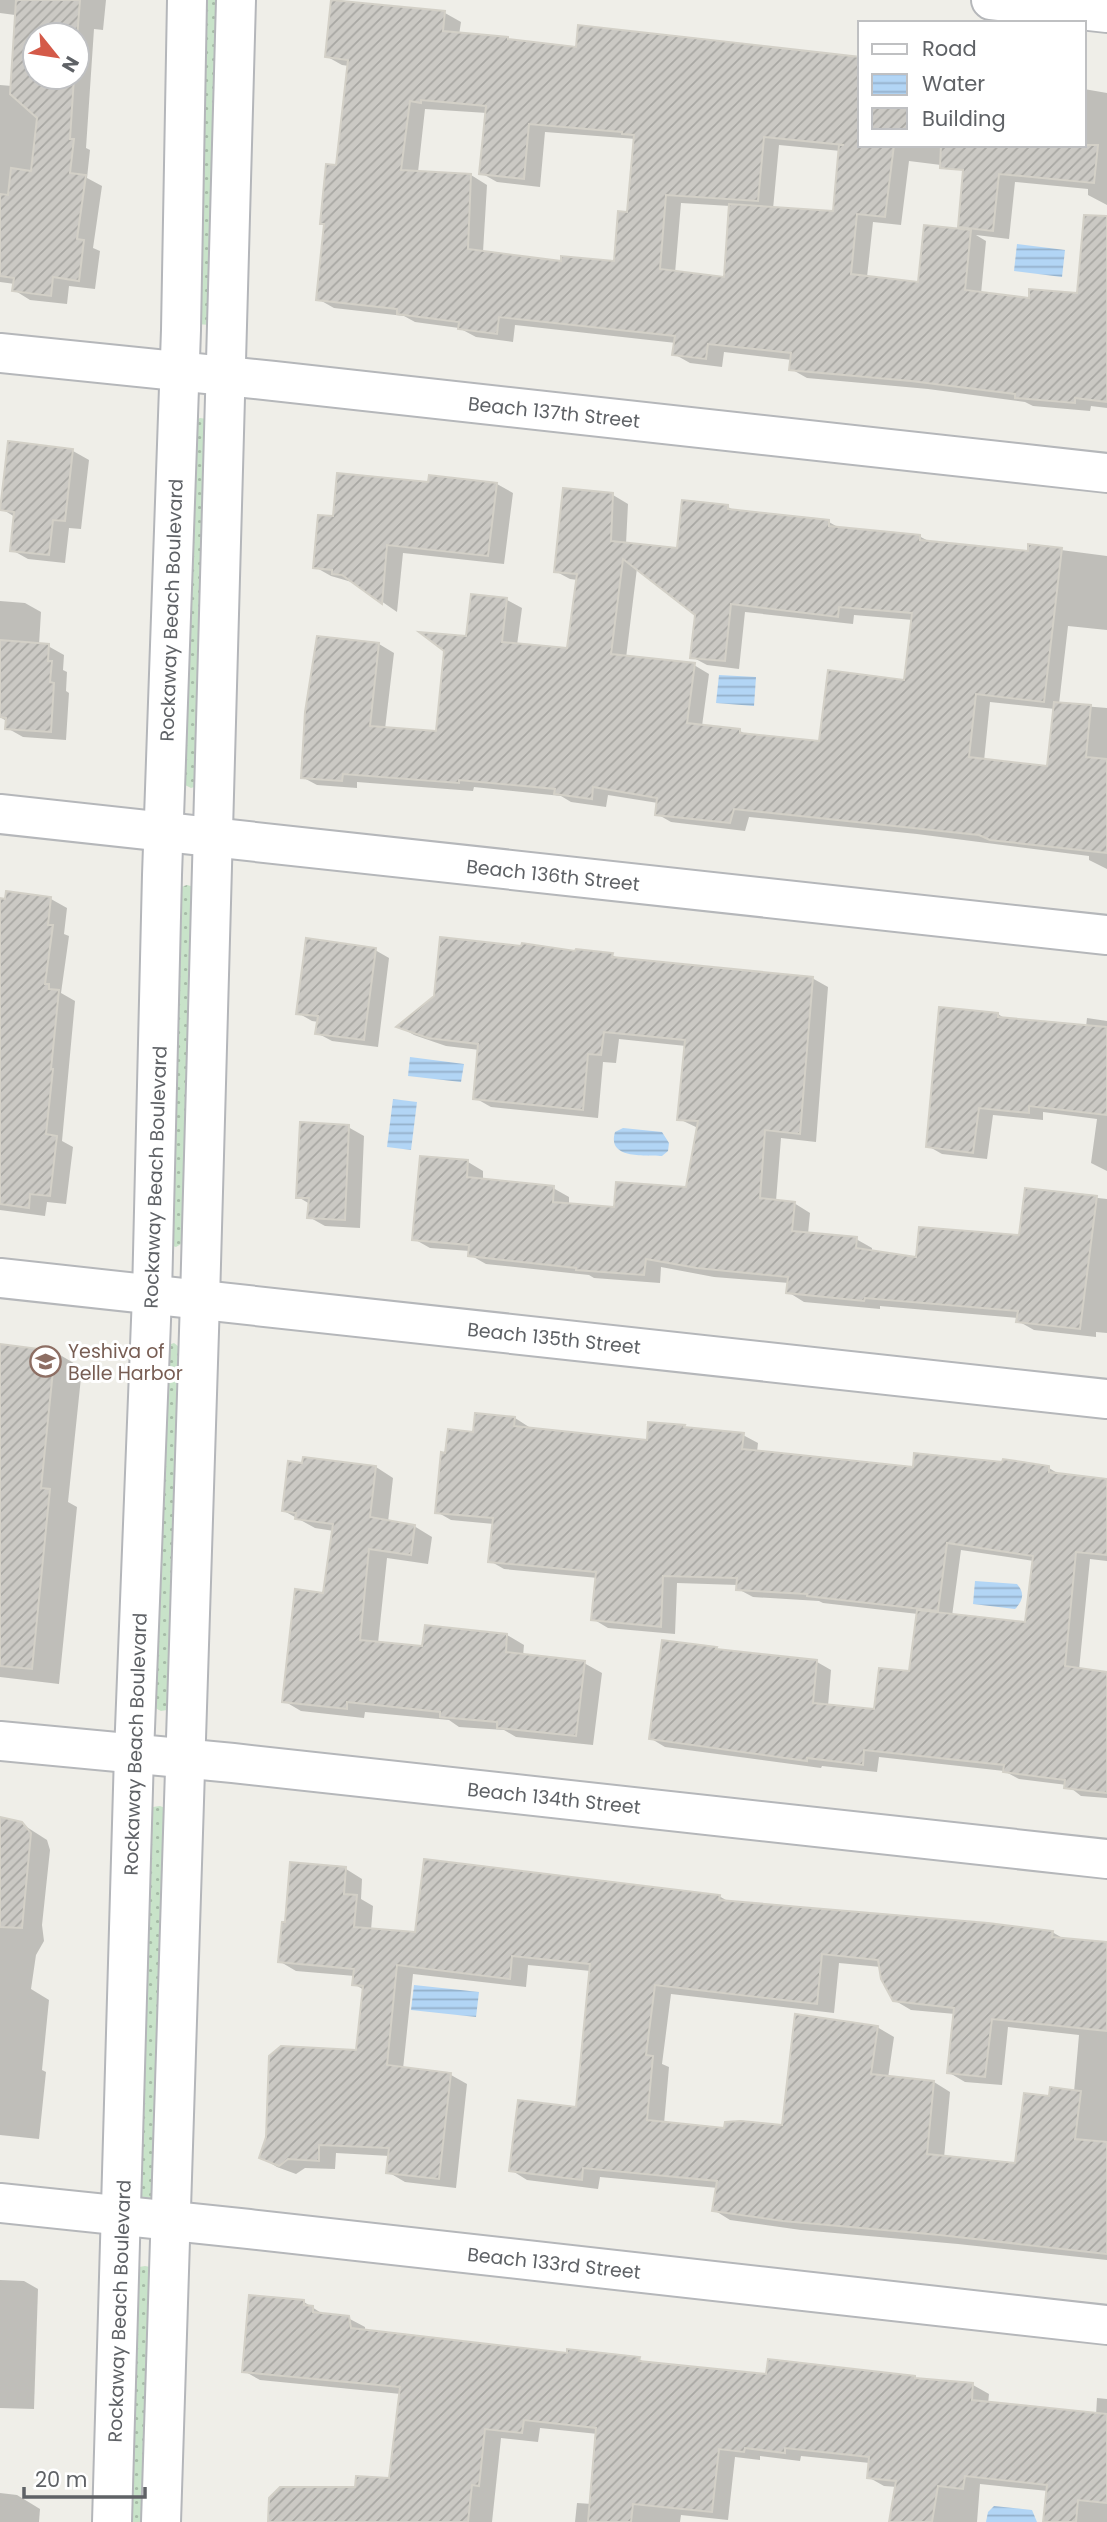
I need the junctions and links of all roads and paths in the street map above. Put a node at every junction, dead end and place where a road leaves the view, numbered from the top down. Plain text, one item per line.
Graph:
1 (187, 0) edge
2 (236, 0) edge
3 (991, 0) edge
4 (1107, 13) edge
5 (0, 353) edge
6 (179, 372) junction
7 (227, 376) junction
8 (1107, 473) edge
9 (0, 814) edge
10 (164, 833) junction
11 (213, 837) junction
12 (1107, 935) edge
13 (0, 1278) edge
14 (152, 1295) junction
15 (200, 1300) junction
16 (1107, 1399) edge
17 (0, 1741) edge
18 (134, 1754) junction
19 (184, 1758) junction
20 (1107, 1860) edge
21 (0, 2203) edge
22 (122, 2216) junction
23 (171, 2221) junction
24 (1107, 2325) edge
25 (113, 2522) edge
26 (161, 2522) edge

1 - 6 street, Rockaway Beach Boulevard
2 - 7 street
3 - 4 street
5 - 6 street, Beach 137th Street
6 - 7 street, Beach 137th Street
6 - 10 street, Rockaway Beach Boulevard
7 - 8 street, Beach 137th Street
7 - 11 street
9 - 10 street, Beach 136th Street
10 - 11 street, Beach 136th Street
10 - 14 street, Rockaway Beach Boulevard
11 - 12 street, Beach 136th Street
11 - 15 street
13 - 14 street, Beach 135th Street
14 - 15 street, Beach 135th Street
14 - 18 street, Rockaway Beach Boulevard
15 - 16 street, Beach 135th Street
15 - 19 street
17 - 18 street, Beach 134th Street
18 - 19 street, Beach 134th Street
18 - 22 street, Rockaway Beach Boulevard
19 - 20 street, Beach 134th Street
19 - 23 street
21 - 22 street, Beach 133rd Street
22 - 23 street, Beach 133rd Street
22 - 25 street, Rockaway Beach Boulevard
23 - 24 street, Beach 133rd Street
23 - 26 street

